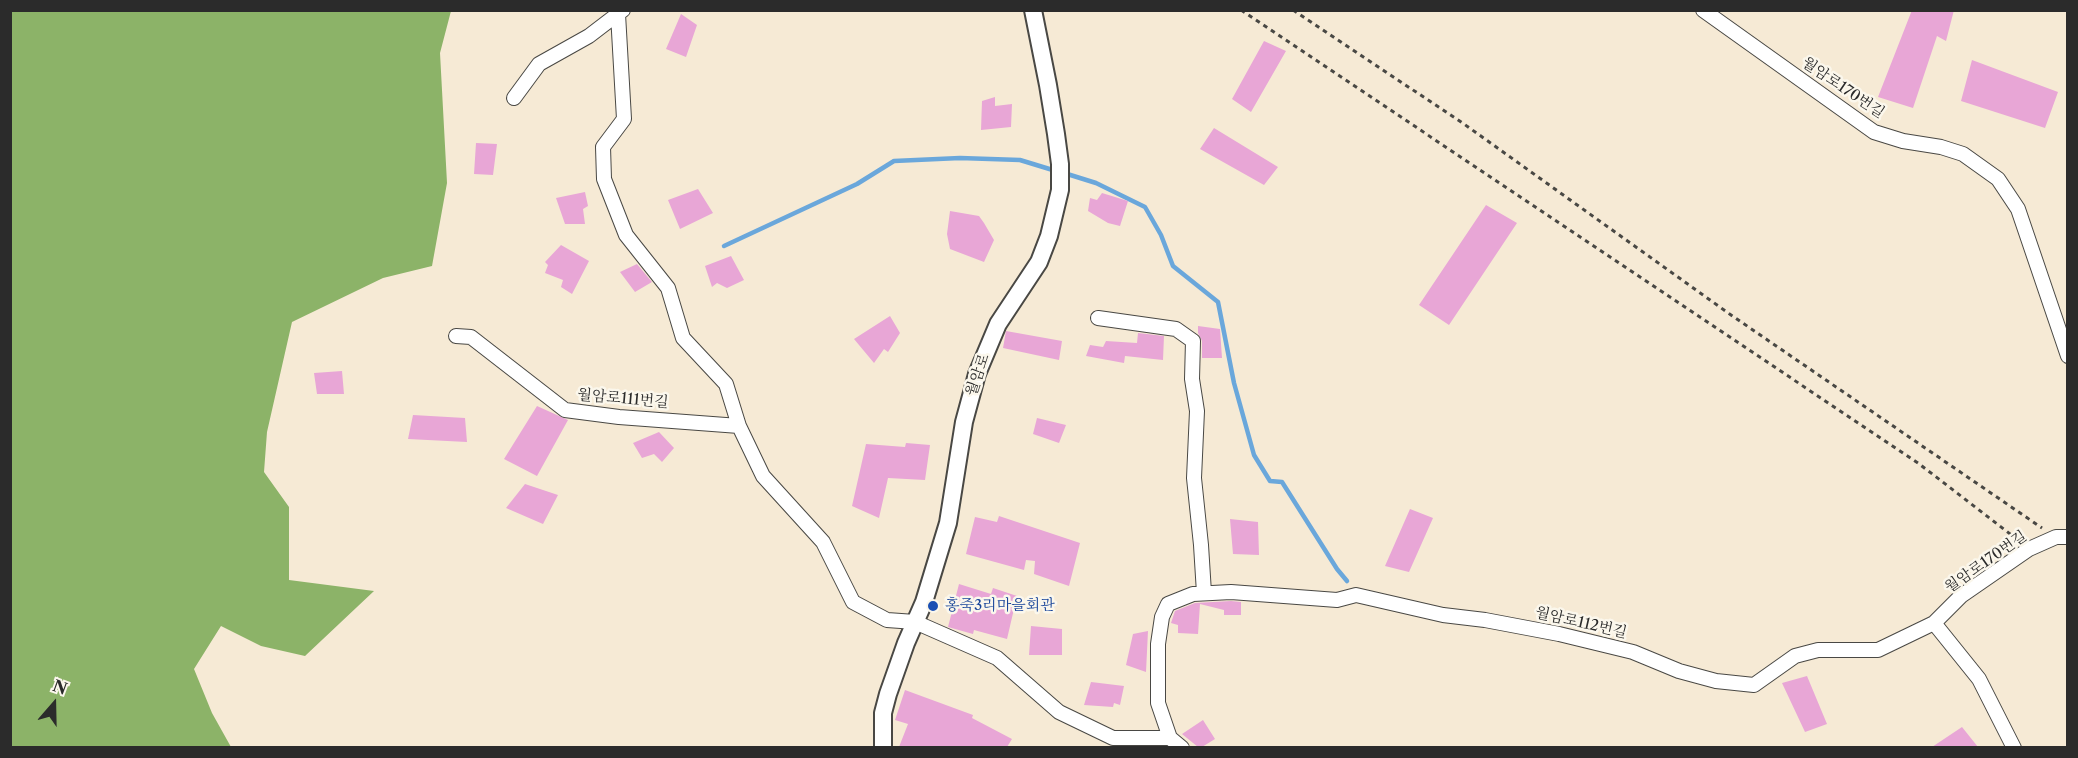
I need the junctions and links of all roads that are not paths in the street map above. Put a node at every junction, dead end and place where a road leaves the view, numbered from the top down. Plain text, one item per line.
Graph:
1 (1033, 10) edge
2 (1703, 10) edge
3 (621, 12) edge
4 (514, 98) dead end
5 (1098, 318) dead end
6 (456, 336) dead end
7 (2067, 356) edge
8 (739, 426) junction
9 (2062, 537) edge
10 (1204, 593) junction
11 (915, 622) junction
12 (1934, 623) junction
13 (1170, 738) junction
14 (883, 747) edge
15 (1182, 747) edge
16 (2014, 747) edge

1 - 11 street, 월암로
2 - 7 street, 월암로170번길
3 - 4 street
3 - 8 street
5 - 10 street
6 - 8 street, 월암로111번길
8 - 11 street
9 - 12 street, 월암로170번길
10 - 12 street, 월암로112번길
10 - 13 street, 월암로112번길
11 - 13 street
11 - 14 street, 월암로
12 - 16 street
13 - 15 street

